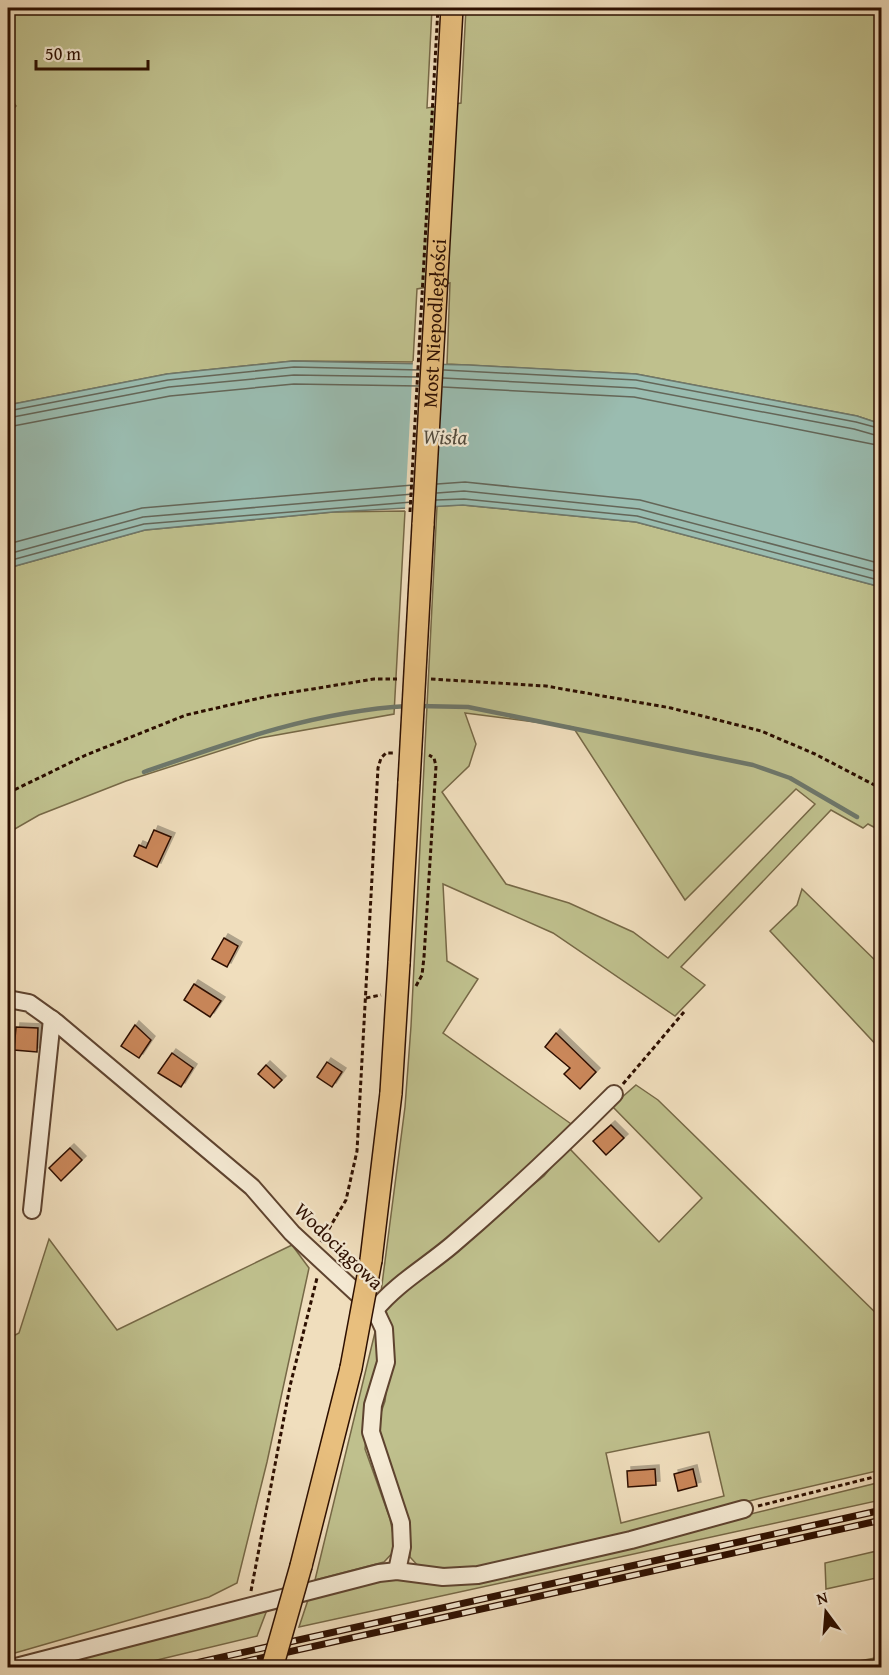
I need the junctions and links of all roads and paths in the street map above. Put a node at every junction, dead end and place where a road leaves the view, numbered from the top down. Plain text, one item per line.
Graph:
1 (438, 8) edge
2 (452, 8) edge
3 (410, 524) dead end
4 (397, 679) dead end
5 (421, 679) dead end
6 (398, 749) dead end
7 (397, 760) dead end
8 (882, 789) edge
9 (8, 793) edge
10 (8, 999) edge
11 (684, 1012) dead end
12 (52, 1019) junction
13 (615, 1094) joint
14 (32, 1210) dead end
15 (326, 1265) junction
16 (375, 1310) junction
17 (882, 1475) edge
18 (744, 1509) joint
19 (397, 1571) junction
20 (249, 1608) junction
21 (12, 1668) edge
22 (272, 1668) edge

1 - 3 path, bridge
2 - 22 main road, Most Niepodległości, bridge
4 - 9 path
5 - 8 path
6 - 7 path
10 - 12 street, Wodociągowa
11 - 13 path
12 - 14 street
12 - 15 street, Wodociągowa
13 - 16 street
15 - 16 street, Wodociągowa
15 - 20 path
16 - 19 street, Wodociągowa
17 - 18 path
18 - 19 street
19 - 20 street
20 - 21 street

